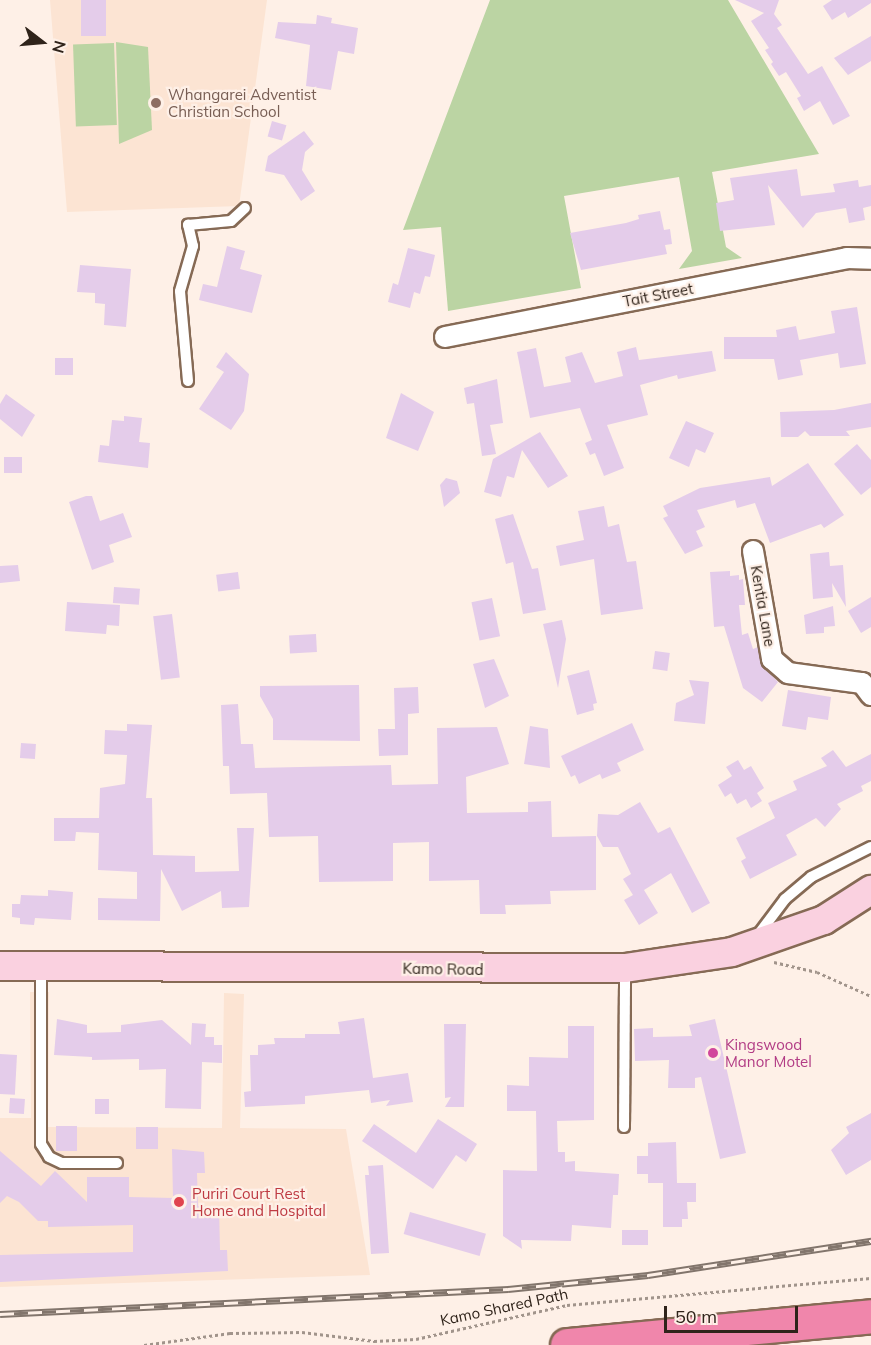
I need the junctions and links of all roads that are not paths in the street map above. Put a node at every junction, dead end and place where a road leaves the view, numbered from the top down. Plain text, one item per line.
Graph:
1 (245, 208) dead end
2 (871, 260) edge
3 (445, 337) dead end
4 (188, 381) dead end
5 (753, 551) dead end
6 (871, 695) edge
7 (871, 847) edge
8 (871, 890) edge
9 (741, 948) junction
10 (0, 966) edge
11 (41, 966) junction
12 (625, 968) junction
13 (624, 1127) dead end
14 (117, 1163) dead end
15 (871, 1316) edge
16 (871, 1338) edge
17 (567, 1345) edge
18 (799, 1345) edge

1 - 4 lane
2 - 3 street, Tait Street
5 - 6 street, Kentia Lane
7 - 9 lane
8 - 9 main road, Kamo Road
9 - 12 main road, Kamo Road
10 - 11 main road, Kamo Road
11 - 12 main road, Kamo Road
11 - 14 lane
12 - 13 lane
15 - 17 highway
16 - 18 highway

